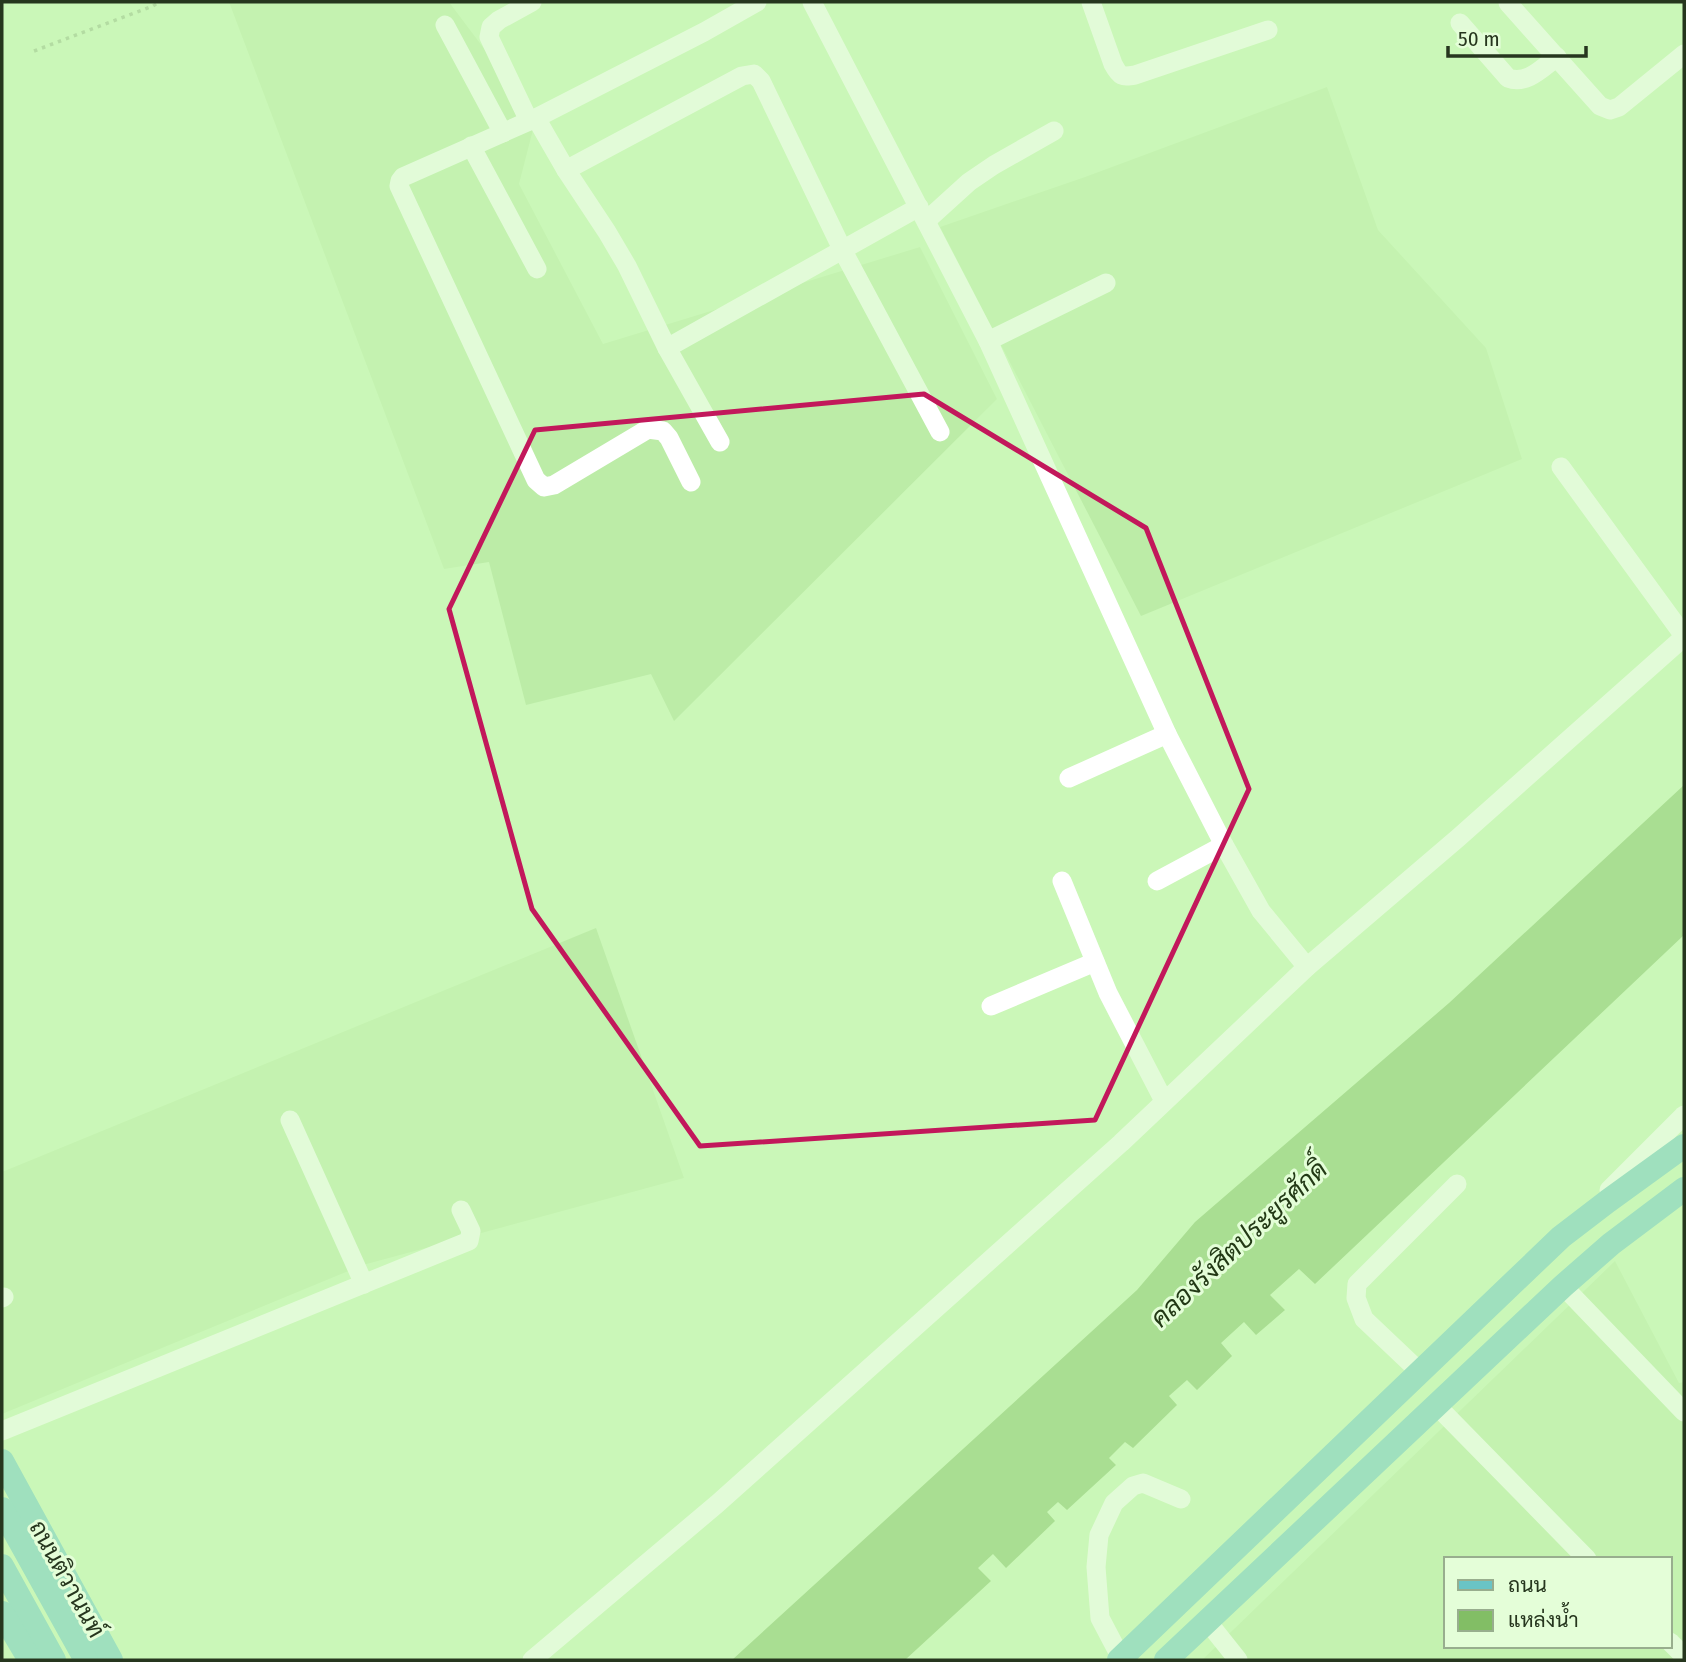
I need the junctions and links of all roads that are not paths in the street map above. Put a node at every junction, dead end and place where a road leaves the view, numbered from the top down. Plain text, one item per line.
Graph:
1 (532, 2) edge
2 (757, 2) edge
3 (812, 2) edge
4 (1091, 2) edge
5 (1508, 3) edge
6 (1460, 23) dead end
7 (445, 25) dead end
8 (1268, 30) dead end
9 (1684, 54) edge
10 (1557, 57) junction
11 (533, 119) junction
12 (1054, 131) dead end
13 (503, 133) junction
14 (471, 146) junction
15 (566, 170) junction
16 (922, 214) junction
17 (843, 251) junction
18 (537, 269) dead end
19 (1106, 283) dead end
20 (988, 341) junction
21 (667, 348) junction
22 (940, 432) dead end
23 (720, 442) dead end
24 (1561, 467) dead end
25 (691, 482) dead end
26 (1684, 637) edge
27 (1167, 734) junction
28 (1069, 778) dead end
29 (1224, 845) junction
30 (1062, 881) dead end
31 (1157, 881) dead end
32 (1095, 962) junction
33 (1307, 967) junction
34 (991, 1006) dead end
35 (1164, 1101) junction
36 (1684, 1115) edge
37 (290, 1120) dead end
38 (1684, 1146) edge
39 (1457, 1184) dead end
40 (1684, 1189) edge
41 (461, 1210) dead end
42 (1561, 1237) junction
43 (364, 1283) junction
44 (1563, 1286) junction
45 (1421, 1373) junction
46 (1436, 1405) junction
47 (1684, 1412) edge
48 (2, 1431) edge
49 (2, 1461) edge
50 (1181, 1499) dead end
51 (2, 1509) edge
52 (1585, 1557) edge
53 (2, 1566) edge
54 (2, 1613) edge
55 (1208, 1621) junction
56 (1120, 1659) edge
57 (30, 1660) edge
58 (54, 1660) edge
59 (86, 1660) edge
60 (111, 1660) edge
61 (532, 1660) edge
62 (1166, 1660) edge
63 (1238, 1660) edge

1 - 11 street
2 - 11 street
3 - 16 street
4 - 8 street
5 - 10 street
6 - 10 street
7 - 13 street
9 - 10 street
11 - 13 street
11 - 15 street
12 - 16 street
13 - 14 street
14 - 18 street
14 - 25 street
15 - 17 street
15 - 21 street
16 - 17 street
16 - 20 street
17 - 21 street
17 - 22 street
19 - 20 street
20 - 27 street
21 - 23 street
24 - 26 street
26 - 33 street
27 - 28 street
27 - 29 street
29 - 31 street
29 - 33 street
30 - 32 street
32 - 34 street
32 - 35 street
33 - 35 street
35 - 61 street
36 - 42 street
37 - 43 street
38 - 42 main road
39 - 45 street
40 - 44 main road
41 - 43 street
42 - 45 main road
43 - 48 street
44 - 46 main road
44 - 47 street
45 - 56 main road
46 - 52 street
46 - 55 main road
49 - 60 main road, ถนนติวานนท์
50 - 56 street
51 - 59 main road, ถนนติวานนท์
53 - 58 main road, ถนนติวานนท์
54 - 57 main road
55 - 62 main road
55 - 63 street

